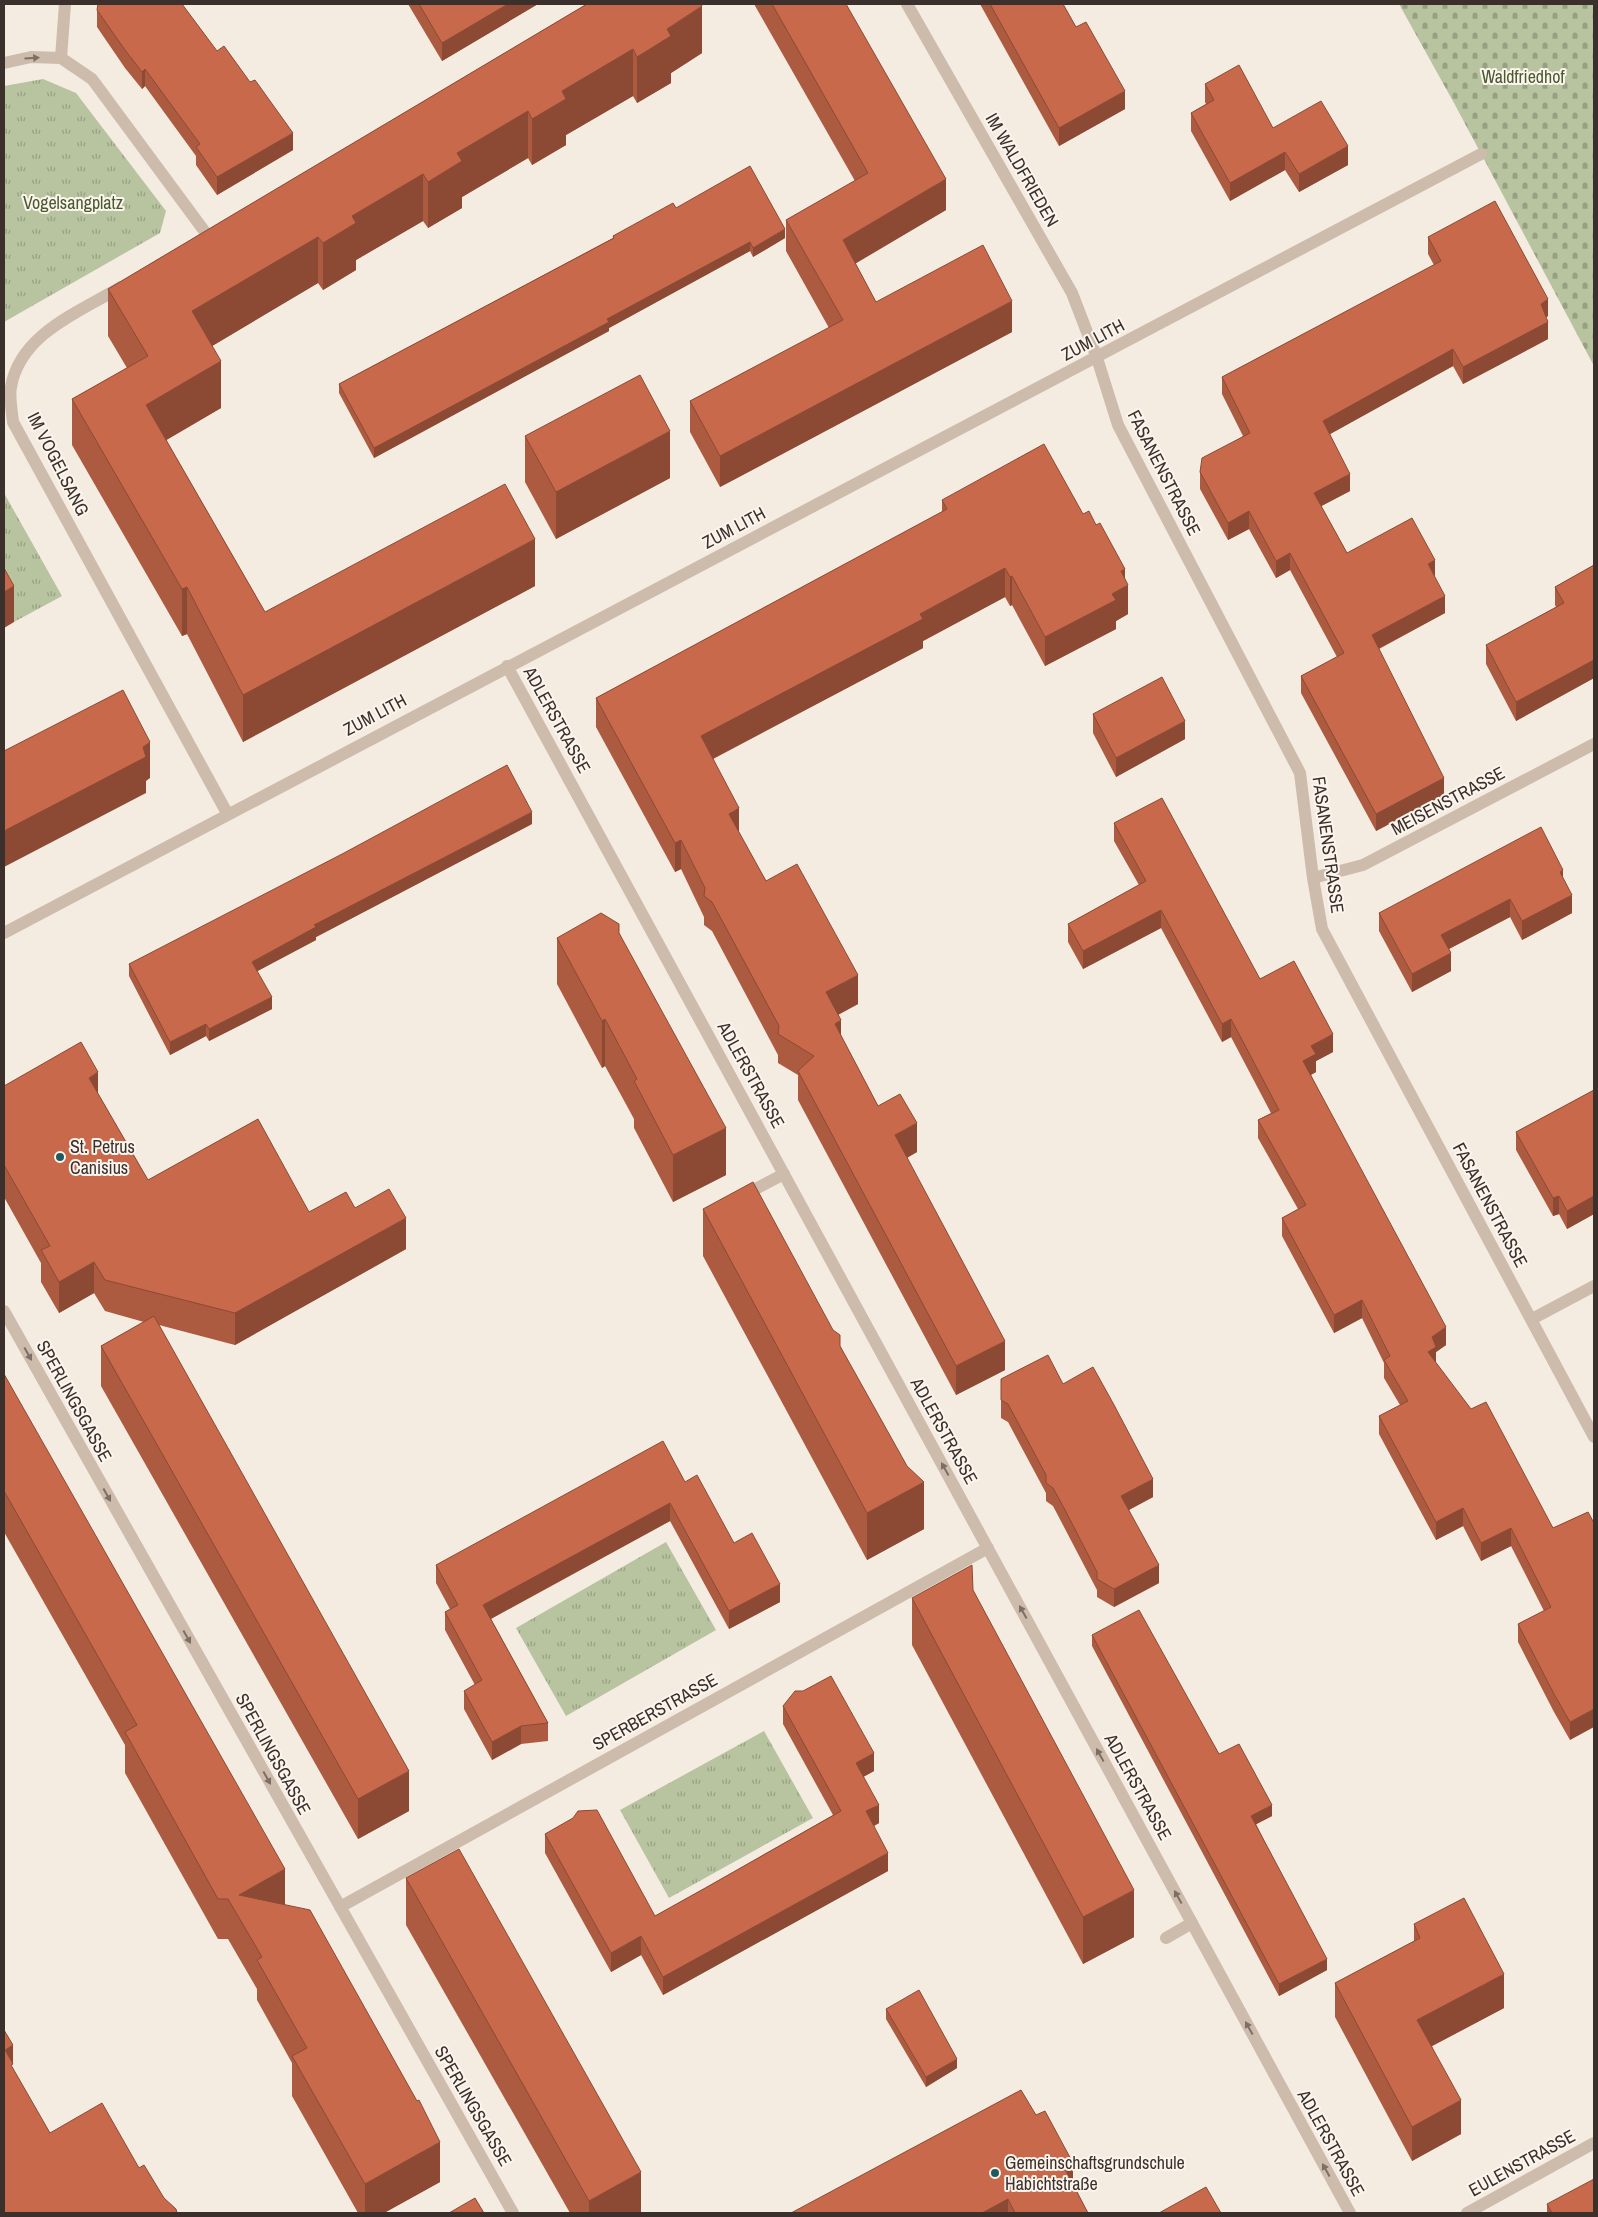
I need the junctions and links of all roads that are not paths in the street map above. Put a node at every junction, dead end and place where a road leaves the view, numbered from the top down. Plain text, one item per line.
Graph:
1 (65, 4) edge
2 (907, 4) edge
3 (61, 58) junction
4 (4, 63) edge
5 (1481, 154) dead end
6 (208, 236) edge
7 (134, 280) edge
8 (1097, 358) junction
9 (508, 666) junction
10 (1594, 744) edge
11 (227, 813) junction
12 (1313, 878) junction
13 (4, 933) edge
14 (784, 1174) junction
15 (746, 1194) edge
16 (1594, 1286) edge
17 (4, 1311) edge
18 (1532, 1319) junction
19 (1594, 1437) edge
20 (988, 1548) junction
21 (340, 1907) junction
22 (1192, 1923) junction
23 (1166, 1938) dead end
24 (1594, 2143) edge
25 (514, 2213) edge
26 (1350, 2213) edge
27 (1467, 2213) edge

1 - 3 street
2 - 8 street, IM WALDFRIEDEN
4 -> 3 street
3 - 6 street
5 - 8 street, ZUM LITH
7 - 11 street, IM VOGELSANG
8 - 9 street, ZUM LITH
8 - 12 street, FASANENSTRASSE
9 - 11 street, ZUM LITH
9 - 14 street, ADLERSTRASSE
10 - 12 street, MEISENSTRASSE
11 - 13 street, ZUM LITH
12 - 18 street, FASANENSTRASSE
14 - 15 street
20 -> 14 street, ADLERSTRASSE
16 - 18 street
17 -> 21 street, SPERLINGSGASSE
18 - 19 street, FASANENSTRASSE
20 - 21 street, SPERBERSTRASSE
22 -> 20 street, ADLERSTRASSE
21 - 25 street, SPERLINGSGASSE
22 - 23 street
26 -> 22 street, ADLERSTRASSE
24 - 27 street, EULENSTRASSE

